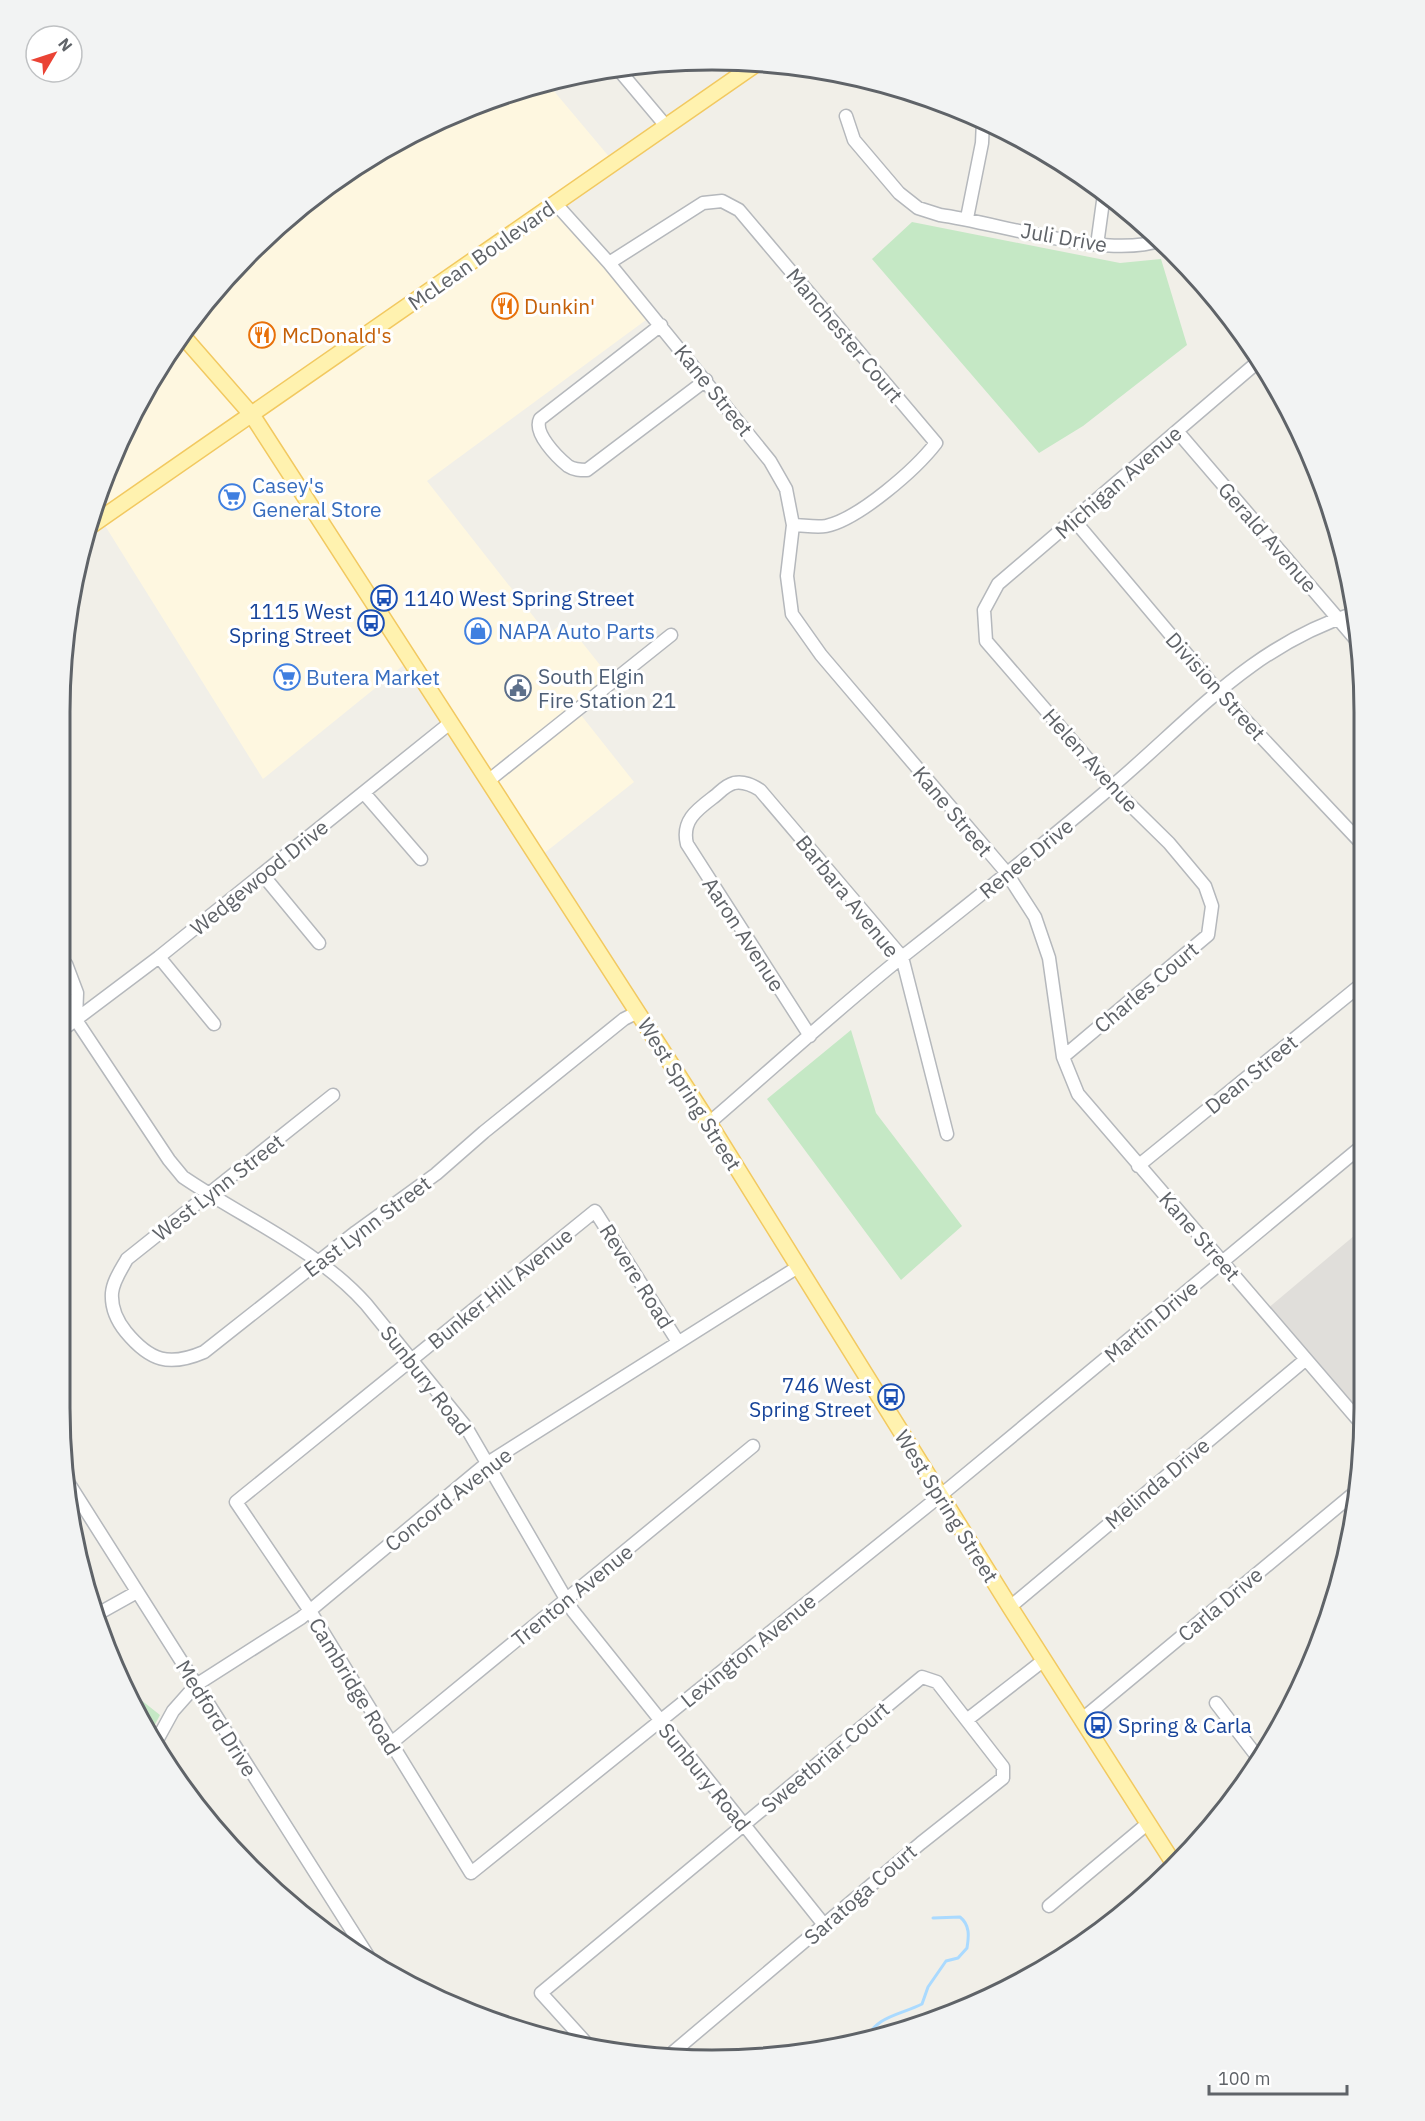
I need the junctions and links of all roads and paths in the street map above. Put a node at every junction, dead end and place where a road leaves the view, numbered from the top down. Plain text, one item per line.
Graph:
1 (745, 72) edge
2 (625, 77) edge
3 (846, 116) dead end
4 (666, 126) junction
5 (982, 131) edge
6 (555, 203) junction
7 (1103, 203) edge
8 (967, 219) junction
9 (1150, 244) edge
10 (1097, 245) junction
11 (609, 263) junction
12 (661, 325) junction
13 (189, 342) edge
14 (1252, 367) edge
15 (706, 380) junction
16 (252, 415) junction
17 (1178, 431) junction
18 (101, 518) edge
19 (1074, 520) junction
20 (793, 525) junction
21 (984, 609) joint
22 (1347, 615) edge
23 (1338, 618) junction
24 (1349, 631) edge
25 (671, 635) dead end
26 (1217, 690) junction
27 (450, 723) junction
28 (488, 781) junction
29 (744, 783) joint
30 (1112, 787) junction
31 (364, 793) junction
32 (1354, 835) edge
33 (421, 859) dead end
34 (1006, 872) junction
35 (262, 874) junction
36 (1212, 906) joint
37 (320, 943) dead end
38 (159, 957) junction
39 (902, 957) junction
40 (70, 975) edge
41 (1354, 990) edge
42 (638, 1012) junction
43 (71, 1024) edge
44 (213, 1024) dead end
45 (810, 1036) junction
46 (1063, 1058) junction
47 (333, 1095) dead end
48 (709, 1123) junction
49 (947, 1134) dead end
50 (1354, 1153) edge
51 (1138, 1166) junction
52 (209, 1195) junction
53 (595, 1211) joint
54 (317, 1262) junction
55 (1223, 1262) junction
56 (798, 1267) junction
57 (114, 1286) joint
58 (678, 1342) junction
59 (411, 1359) junction
60 (1305, 1360) junction
61 (1354, 1415) edge
62 (753, 1446) dead end
63 (486, 1464) junction
64 (940, 1495) junction
65 (77, 1496) edge
66 (1348, 1498) edge
67 (237, 1501) joint
68 (137, 1592) junction
69 (566, 1600) junction
70 (1010, 1606) junction
71 (104, 1611) edge
72 (310, 1611) junction
73 (1044, 1660) junction
74 (196, 1685) junction
75 (1216, 1703) dead end
76 (968, 1719) junction
77 (1081, 1720) junction
78 (659, 1721) junction
79 (160, 1735) edge
80 (390, 1744) junction
81 (1255, 1751) edge
82 (1147, 1824) junction
83 (744, 1825) junction
84 (1170, 1858) edge
85 (471, 1873) joint
86 (1049, 1906) dead end
87 (825, 1926) junction
88 (361, 1945) edge
89 (580, 2037) edge
90 (677, 2049) edge

1 - 4 main road, McLean Boulevard
2 - 4 street
3 - 8 street, Juli Drive
4 - 6 main road, McLean Boulevard
5 - 8 street
6 - 11 street, Kane Street
6 - 16 main road, McLean Boulevard
7 - 10 street
8 - 10 street, Juli Drive
9 - 10 street, Juli Drive
11 - 12 street, Kane Street
11 - 20 street, Manchester Court
12 - 15 street, Kane Street
12 - 15 street
13 - 16 main road, West Spring Street
14 - 17 street, Michigan Avenue
15 - 20 street, Kane Street
16 - 18 main road, McLean Boulevard
16 - 27 main road, West Spring Street
17 - 19 street, Michigan Avenue
17 - 23 street, Gerald Avenue
19 - 21 street, Michigan Avenue
19 - 26 street, Division Street
20 - 34 street, Kane Street
21 - 30 street, Helen Avenue
22 - 23 street, Renee Drive
23 - 24 street, Gerald Avenue
23 - 26 street, Renee Drive
25 - 28 street
26 - 30 street, Renee Drive
26 - 32 street, Division Street
27 - 28 main road, West Spring Street
27 - 31 street, Wedgewood Drive
28 - 42 main road, West Spring Street
29 - 39 street, Barbara Avenue
29 - 45 street, Aaron Avenue
30 - 34 street, Renee Drive
30 - 36 street, Helen Avenue
31 - 33 street
31 - 35 street, Wedgewood Drive
34 - 39 street, Renee Drive
34 - 46 street, Kane Street
35 - 37 street
35 - 38 street, Wedgewood Drive
36 - 46 street, Charles Court
38 - 43 street, Wedgewood Drive
38 - 44 street
39 - 45 street, Renee Drive
39 - 49 street, Barbara Avenue
40 - 43 street
41 - 51 street, Dean Street
42 - 48 main road, West Spring Street
42 - 54 street, East Lynn Street
43 - 52 street, Sunbury Road
45 - 48 street, Renee Drive
46 - 51 street, Kane Street
47 - 52 street, West Lynn Street
48 - 56 main road, West Spring Street
50 - 55 street, Martin Drive
51 - 55 street, Kane Street
52 - 54 street, Sunbury Road
52 - 57 street, West Lynn Street
53 - 58 street, Revere Road
53 - 59 street, Bunker Hill Avenue
54 - 57 street, East Lynn Street
54 - 59 street, Sunbury Road
55 - 60 street, Kane Street
55 - 64 street, Martin Drive
56 - 58 street, Concord Avenue
56 - 64 main road, West Spring Street
58 - 63 street, Concord Avenue
59 - 63 street, Sunbury Road
59 - 67 street, Bunker Hill Avenue
60 - 61 street, Kane Street
60 - 70 street, Melinda Drive
62 - 69 street, Trenton Avenue
63 - 69 street, Sunbury Road
63 - 72 street, Concord Avenue
64 - 70 main road, West Spring Street
64 - 78 street, Lexington Avenue
65 - 68 street, Medford Drive
66 - 77 street, Carla Drive
67 - 72 street, Cambridge Road
68 - 71 street
68 - 74 street, Medford Drive
69 - 78 street, Sunbury Road
69 - 80 street, Trenton Avenue
70 - 73 main road, West Spring Street
72 - 74 street, Concord Avenue
72 - 80 street, Cambridge Road
73 - 76 street
73 - 77 main road, West Spring Street
74 - 79 street, Concord Avenue
74 - 88 street, Medford Drive
75 - 81 street
76 - 83 street, Sweetbriar Court
76 - 87 street, Saratoga Court
77 - 82 main road, West Spring Street
78 - 83 street, Sunbury Road
78 - 85 street, Lexington Avenue
80 - 85 street, Cambridge Road
82 - 84 main road, West Spring Street
82 - 86 street
83 - 87 street, Sunbury Road
83 - 89 street, Sweetbriar Court
87 - 90 street, Saratoga Court

